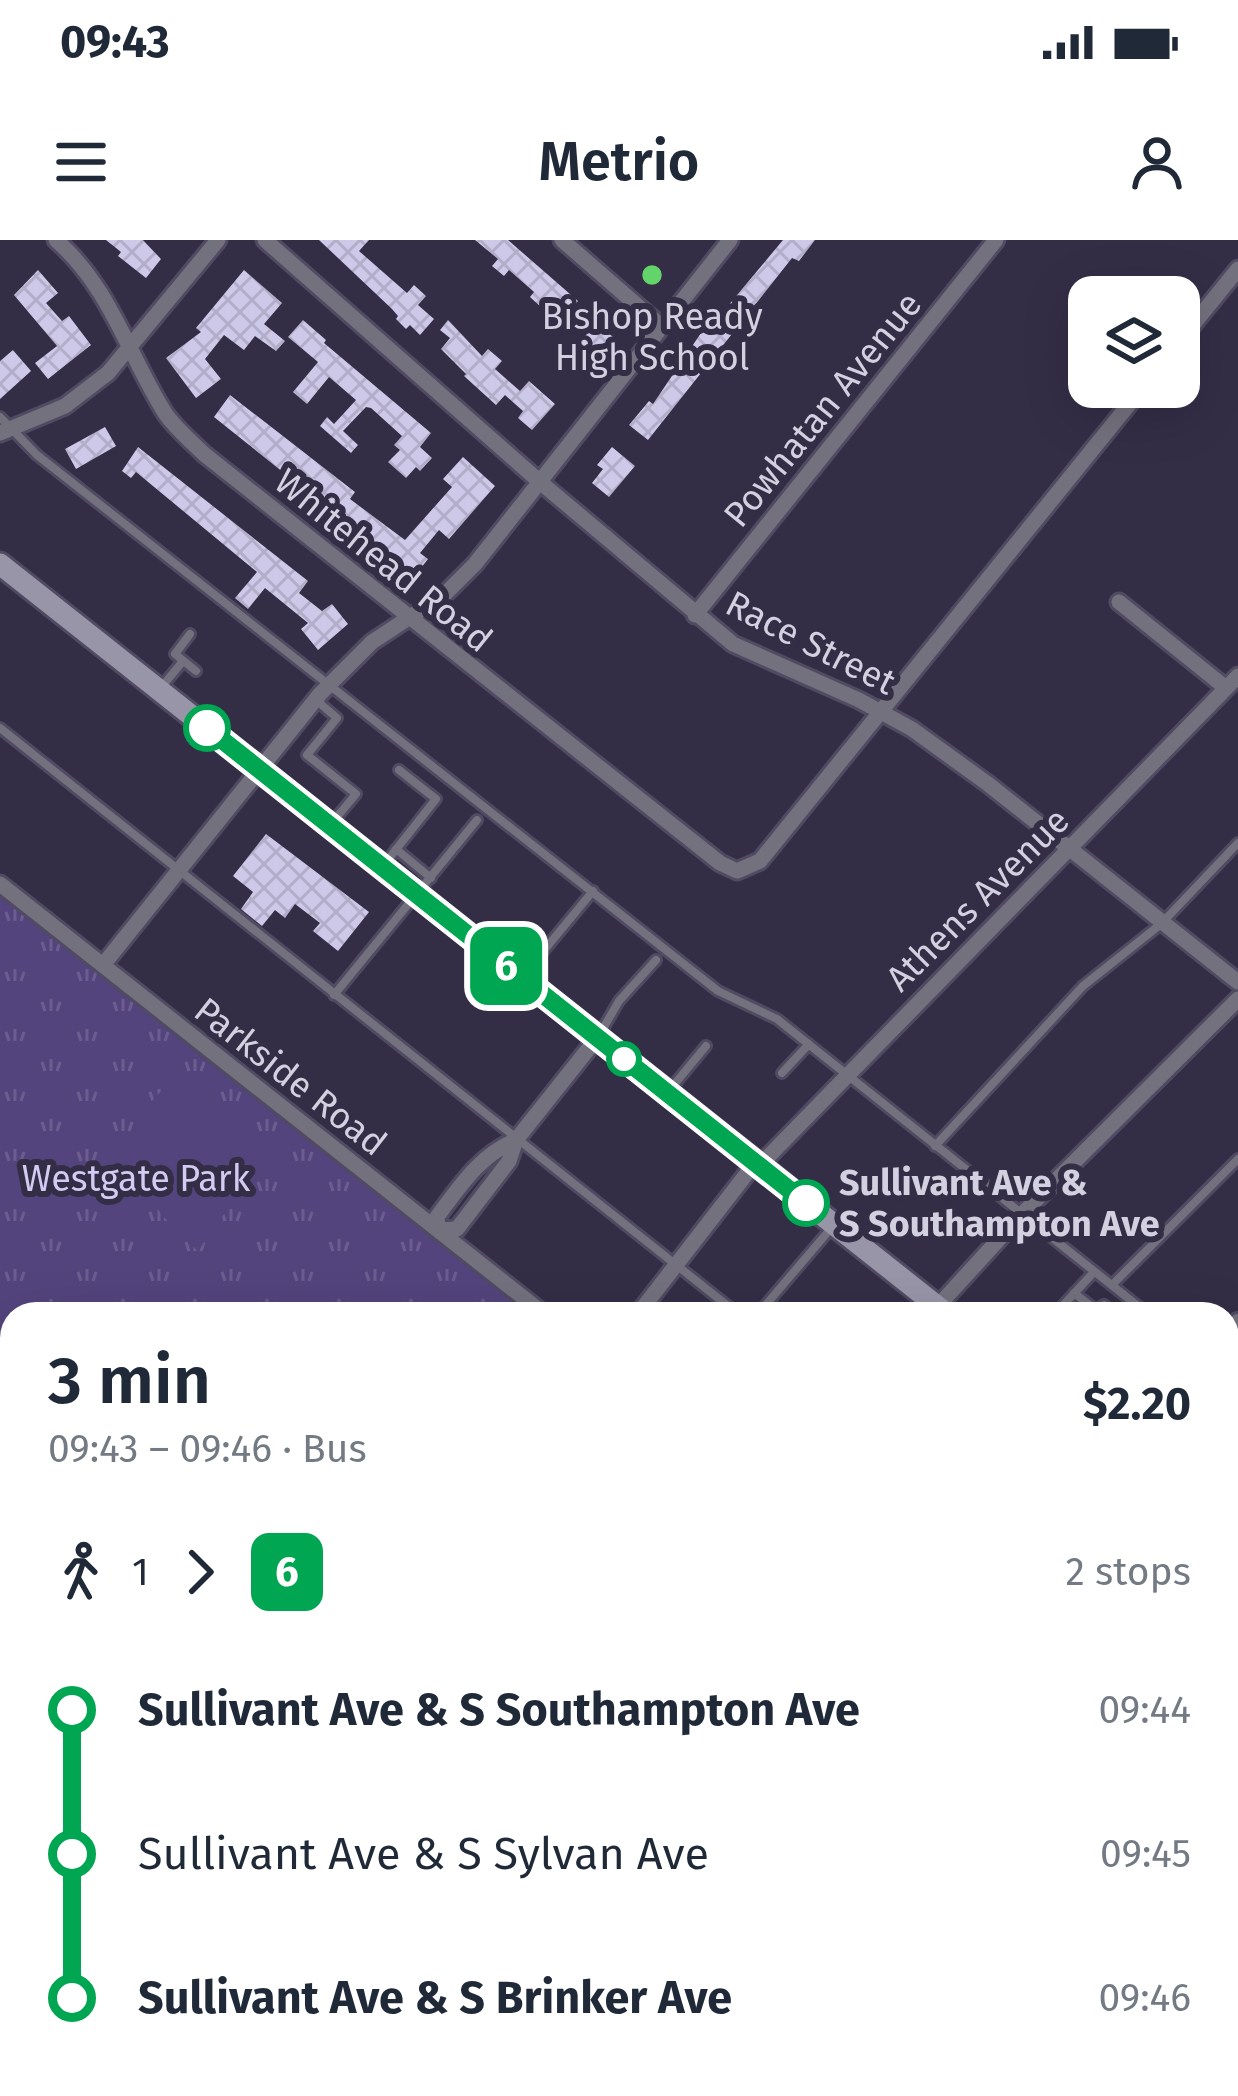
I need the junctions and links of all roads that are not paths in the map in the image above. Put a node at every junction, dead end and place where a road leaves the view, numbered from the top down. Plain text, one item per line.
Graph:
1 (56, 240) edge
2 (218, 240) edge
3 (265, 240) edge
4 (562, 240) edge
5 (730, 240) edge
6 (996, 240) edge
7 (1238, 269) edge
8 (1200, 316) edge
9 (662, 327) junction
10 (130, 349) junction
11 (1126, 408) edge
12 (4, 426) edge
13 (540, 482) junction
14 (0, 564) edge
15 (1119, 602) dead end
16 (695, 615) junction
17 (409, 618) junction
18 (190, 634) dead end
19 (183, 661) junction
20 (196, 671) dead end
21 (1232, 682) edge
22 (330, 683) junction
23 (159, 691) junction
24 (315, 700) junction
25 (882, 712) junction
26 (0, 728) edge
27 (260, 770) junction
28 (399, 770) dead end
29 (478, 820) dead end
30 (330, 826) junction
31 (1238, 843) edge
32 (1069, 848) junction
33 (389, 858) junction
34 (179, 870) junction
35 (0, 884) edge
36 (424, 886) junction
37 (593, 891) junction
38 (1161, 924) junction
39 (656, 960) dead end
40 (103, 965) junction
41 (521, 978) junction
42 (1238, 982) edge
43 (334, 995) junction
44 (1238, 999) edge
45 (597, 1038) junction
46 (809, 1044) junction
47 (706, 1046) dead end
48 (782, 1073) dead end
49 (846, 1074) junction
50 (667, 1093) junction
51 (516, 1140) junction
52 (935, 1146) junction
53 (1238, 1159) edge
54 (757, 1164) junction
55 (1021, 1215) junction
56 (834, 1225) junction
57 (438, 1230) junction
58 (676, 1264) junction
59 (1094, 1272) junction
60 (1112, 1286) junction
61 (1074, 1294) junction
62 (529, 1302) edge
63 (647, 1302) edge
64 (723, 1302) edge
65 (768, 1302) edge
66 (926, 1302) edge
67 (947, 1302) edge
68 (1066, 1302) edge
69 (1083, 1302) edge
70 (1133, 1302) edge

1 - 10 street, Whitehead Road
2 - 10 street
3 - 13 street, Race Street
4 - 9 street
5 - 9 street
6 - 16 street, Powhatan Avenue
7 - 8 street
9 - 13 street
10 - 12 street
10 - 17 street, Whitehead Road
11 - 25 street
12 - 22 lane
13 - 16 street, Race Street
13 - 17 street
14 - 23 main road
15 - 21 street
16 - 25 street, Race Street
17 - 22 street
17 - 25 street, Whitehead Road
18 - 19 lane
19 - 20 lane
19 - 23 lane
21 - 32 street, Athens Avenue
22 - 24 street
22 - 37 lane
23 - 27 main road
24 - 27 street
24 - 30 lane
25 - 32 street, Race Street
26 - 34 lane
27 - 30 main road
27 - 34 street
28 - 33 lane
29 - 36 lane
30 - 33 main road
31 - 38 lane
32 - 38 street, Race Street
32 - 49 street, Athens Avenue
33 - 36 main road
34 - 40 street
34 - 43 lane
35 - 40 street, Parkside Road
36 - 41 main road
36 - 43 lane
37 - 41 lane
37 - 46 lane
38 - 42 street, Race Street
38 - 52 lane
39 - 45 lane
40 - 57 street, Parkside Road
41 - 45 main road
43 - 51 lane
44 - 55 street
45 - 50 main road
45 - 51 street
46 - 48 lane
46 - 49 lane
47 - 50 lane
49 - 52 lane
49 - 54 street, Athens Avenue
50 - 54 main road
51 - 57 street
51 - 57 street
51 - 58 lane
52 - 55 lane
53 - 60 lane
54 - 56 main road
54 - 58 street, Athens Avenue
55 - 59 lane
55 - 67 street
56 - 65 lane
56 - 66 main road
57 - 62 street, Parkside Road
58 - 63 street, Athens Avenue
58 - 64 lane
59 - 60 lane
59 - 61 lane
60 - 70 lane
61 - 68 lane
61 - 69 lane

